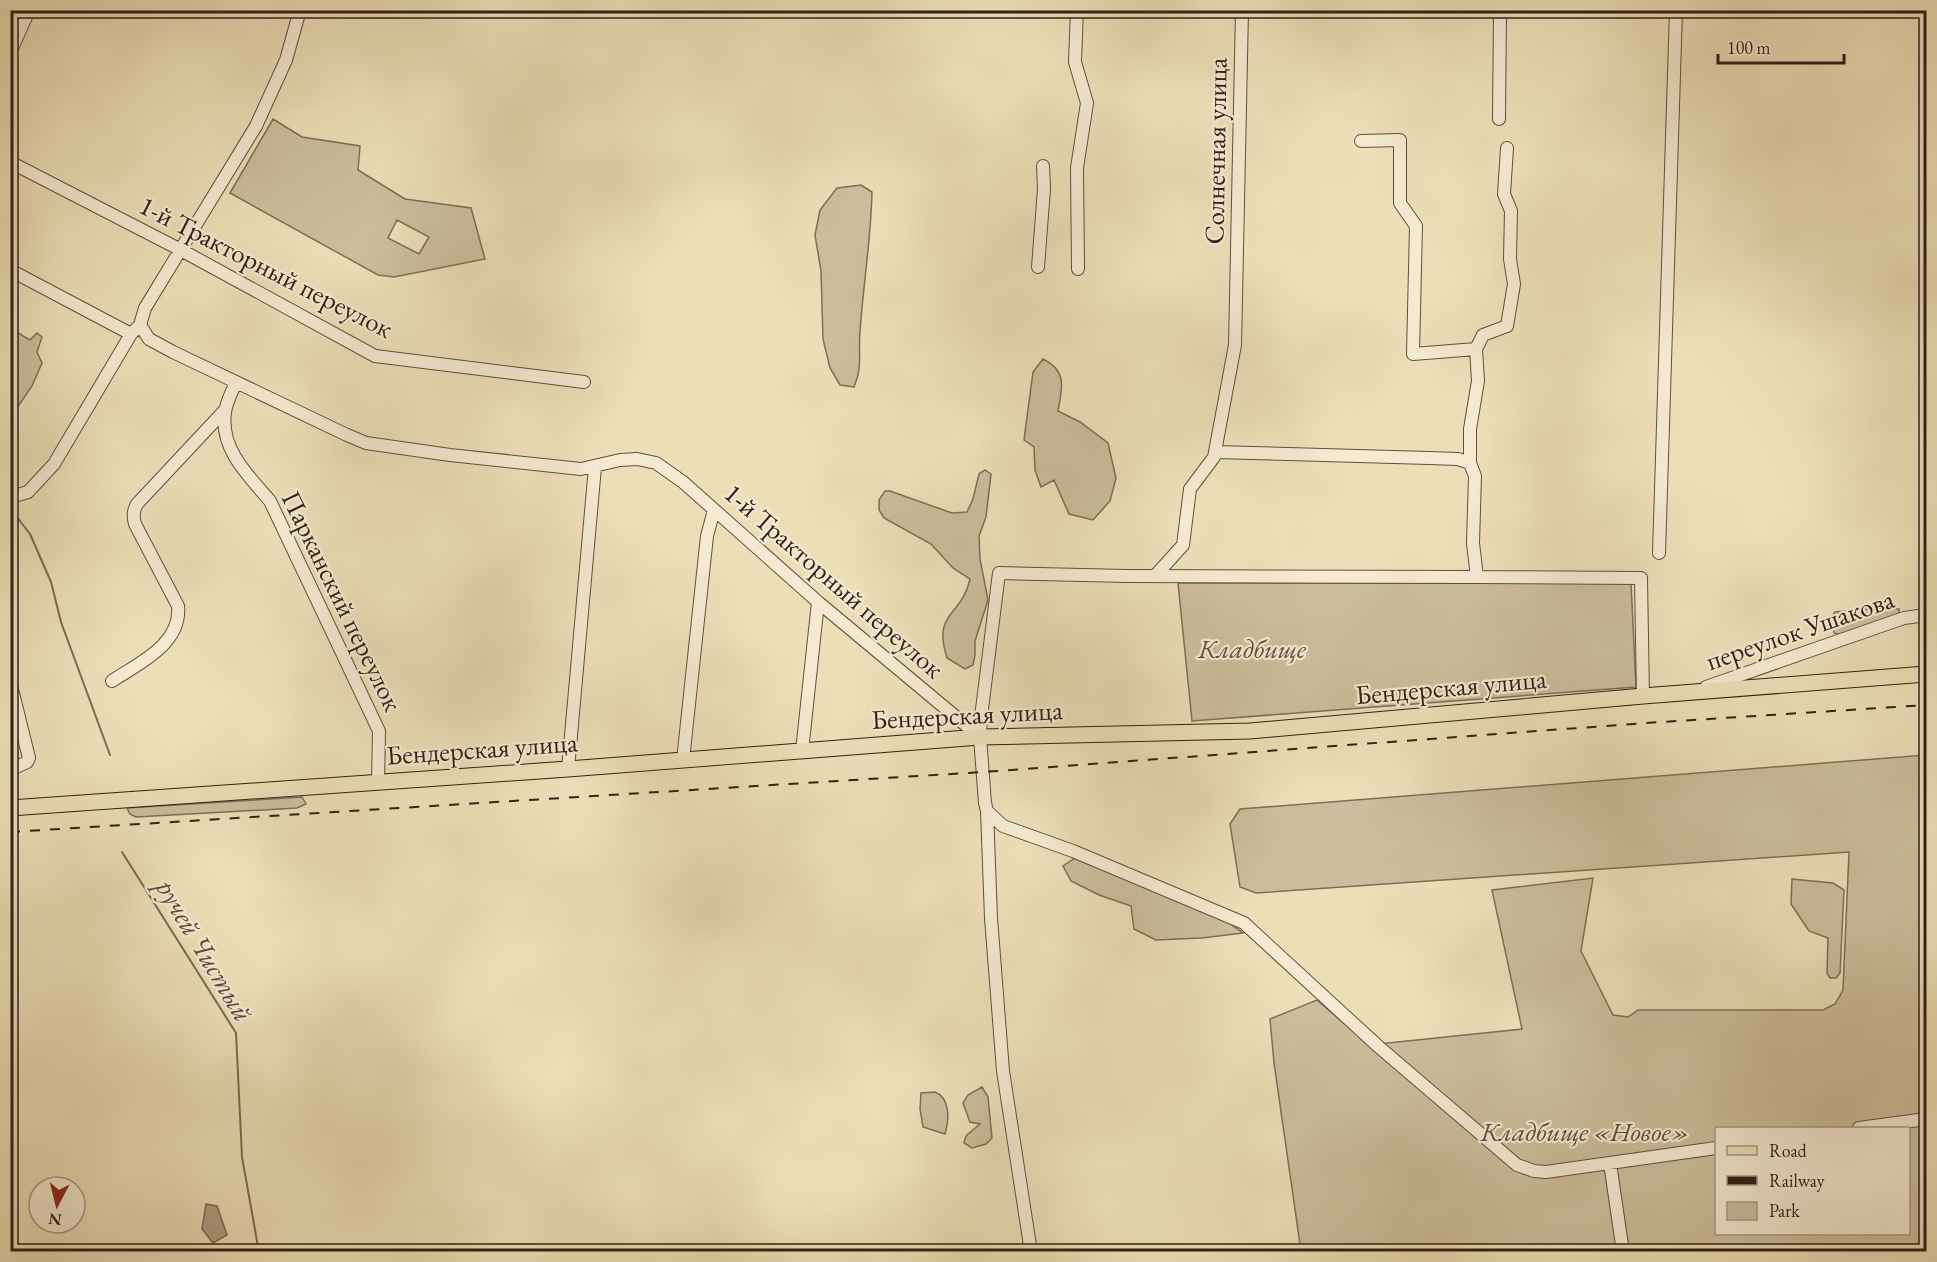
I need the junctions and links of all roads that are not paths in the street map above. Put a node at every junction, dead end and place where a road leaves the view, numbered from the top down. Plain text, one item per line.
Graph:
1 (28, 10) edge
2 (300, 10) edge
3 (1077, 10) edge
4 (1242, 10) edge
5 (1500, 10) edge
6 (1676, 10) edge
7 (10, 53) edge
8 (1499, 119) dead end
9 (1361, 141) dead end
10 (1507, 148) dead end
11 (10, 162) edge
12 (1043, 166) dead end
13 (181, 250) junction
14 (1038, 267) dead end
15 (1078, 269) dead end
16 (10, 270) edge
17 (135, 329) junction
18 (1476, 349) junction
19 (236, 382) junction
20 (584, 382) dead end
21 (225, 410) junction
22 (1215, 452) junction
23 (1470, 463) junction
24 (595, 467) junction
25 (10, 492) edge
26 (714, 510) junction
27 (1659, 553) dead end
28 (1155, 576) junction
29 (1477, 577) junction
30 (818, 602) junction
31 (1926, 615) edge
32 (1926, 674) edge
33 (10, 681) edge
34 (112, 681) dead end
35 (1689, 693) junction
36 (1643, 696) junction
37 (980, 738) junction
38 (802, 751) junction
39 (683, 760) junction
40 (568, 769) junction
41 (10, 770) edge
42 (378, 782) junction
43 (10, 808) edge
44 (987, 811) junction
45 (1926, 1119) edge
46 (1866, 1127) edge
47 (1715, 1148) edge
48 (1610, 1163) junction
49 (10, 1246) edge
50 (12, 1251) edge
51 (1031, 1251) edge
52 (1623, 1251) edge

1 - 7 street
2 - 13 street
3 - 15 street
4 - 22 street, Солнечная улица
5 - 8 street
6 - 27 street
9 - 18 street
10 - 18 street
11 - 13 street, 1-й Тракторный переулок
12 - 14 street
13 - 17 street
13 - 20 street, 1-й Тракторный переулок
16 - 17 street
17 - 19 street
17 - 25 street
18 - 23 street
19 - 21 street, Парканский переулок
19 - 24 street
21 - 34 street
21 - 42 street, Парканский переулок
22 - 23 street
22 - 28 street
23 - 29 street
24 - 26 street, 1-й Тракторный переулок
24 - 40 street
26 - 30 street, 1-й Тракторный переулок
26 - 39 street
28 - 29 street
28 - 37 street
29 - 36 street
30 - 37 street, 1-й Тракторный переулок
30 - 38 street
31 - 35 street, переулок Ушакова
32 - 35 main road, Бендерская улица
33 - 41 street
35 - 36 main road, Бендерская улица
36 - 37 main road, Бендерская улица
37 - 38 main road, Бендерская улица
37 - 44 street
38 - 39 main road, Бендерская улица
39 - 40 main road, Бендерская улица
40 - 42 main road, Бендерская улица
42 - 43 main road, Бендерская улица
44 - 48 street
44 - 51 street
45 - 46 street
47 - 48 street
48 - 52 street
49 - 50 street

